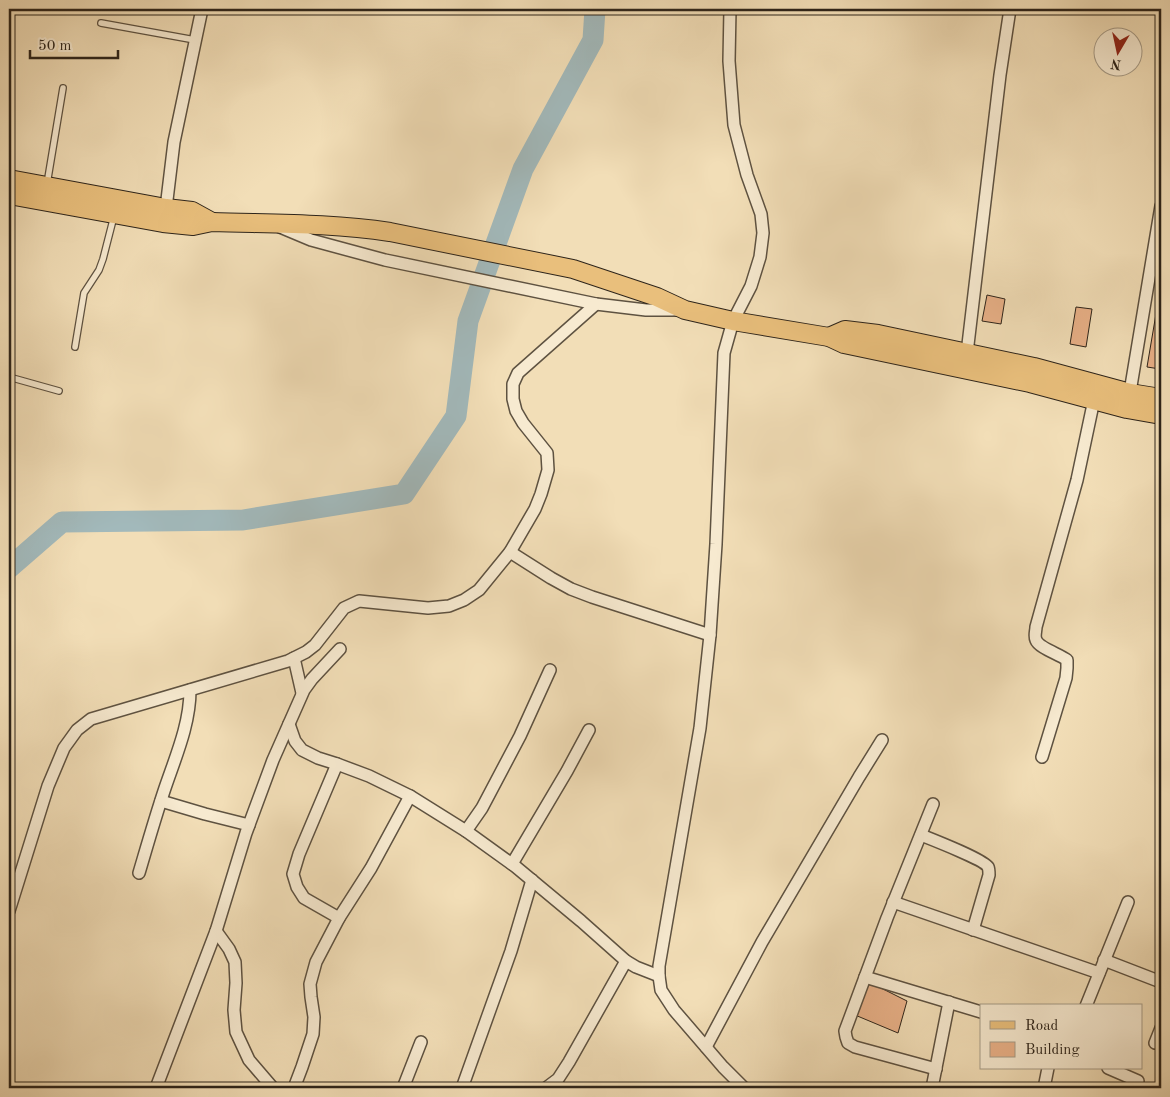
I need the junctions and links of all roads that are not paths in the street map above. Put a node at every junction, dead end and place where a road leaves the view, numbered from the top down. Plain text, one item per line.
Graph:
1 (202, 9) edge
2 (730, 9) edge
3 (1010, 9) edge
4 (101, 23) dead end
5 (196, 40) junction
6 (63, 88) dead end
7 (9, 179) edge
8 (47, 186) junction
9 (9, 195) edge
10 (1161, 206) edge
11 (166, 208) junction
12 (114, 214) junction
13 (212, 222) junction
14 (274, 224) junction
15 (596, 304) junction
16 (685, 310) junction
17 (732, 321) junction
18 (75, 347) dead end
19 (924, 352) junction
20 (967, 352) junction
21 (1003, 369) junction
22 (9, 377) edge
23 (59, 391) dead end
24 (1096, 391) junction
25 (1161, 398) edge
26 (1128, 401) junction
27 (1161, 415) edge
28 (510, 552) junction
29 (710, 635) junction
30 (340, 649) dead end
31 (294, 658) junction
32 (550, 670) dead end
33 (190, 690) junction
34 (302, 693) junction
35 (289, 724) junction
36 (589, 730) dead end
37 (882, 740) dead end
38 (1042, 757) dead end
39 (337, 764) junction
40 (410, 796) junction
41 (161, 801) junction
42 (934, 804) dead end
43 (249, 824) junction
44 (466, 831) junction
45 (921, 835) junction
46 (512, 864) junction
47 (139, 873) dead end
48 (532, 880) junction
49 (893, 902) junction
50 (1128, 902) dead end
51 (9, 911) edge
52 (340, 918) junction
53 (973, 930) junction
54 (216, 931) junction
55 (1104, 960) junction
56 (626, 961) junction
57 (1099, 973) junction
58 (659, 976) junction
59 (865, 977) junction
60 (1161, 982) edge
61 (950, 1002) junction
62 (1087, 1004) edge
63 (980, 1012) edge
64 (1161, 1028) edge
65 (421, 1042) dead end
66 (1155, 1043) dead end
67 (706, 1048) junction
68 (936, 1069) junction
69 (1048, 1070) edge
70 (1113, 1070) edge
71 (1138, 1081) dead end
72 (156, 1088) edge
73 (273, 1088) edge
74 (294, 1088) edge
75 (403, 1088) edge
76 (462, 1088) edge
77 (546, 1088) edge
78 (744, 1088) edge
79 (932, 1088) edge
80 (1044, 1088) edge

1 - 5 street
2 - 17 street
3 - 20 street
4 - 5 lane
5 - 11 street
6 - 8 lane
7 - 8 main road
8 - 11 main road
9 - 12 main road
10 - 26 street
11 - 13 main road
12 - 13 main road
12 - 18 lane
13 - 14 main road
14 - 15 street
14 - 16 main road
15 - 16 street
15 - 28 street
16 - 17 main road
17 - 19 main road
17 - 29 street
19 - 20 main road
19 - 21 main road
20 - 21 main road
21 - 24 main road
22 - 23 lane
24 - 26 main road
24 - 38 street
25 - 26 main road
26 - 27 main road
28 - 29 street
28 - 31 street
29 - 58 street
30 - 34 street
31 - 33 street
31 - 34 street
32 - 44 street
33 - 41 street
33 - 51 street
34 - 35 street
35 - 39 street
35 - 43 street
36 - 46 street
37 - 67 street
39 - 40 street
39 - 52 street
40 - 44 street
40 - 52 street
41 - 43 street
41 - 47 street
42 - 45 street
43 - 54 street
44 - 46 street
45 - 49 street
45 - 53 street
46 - 48 street
48 - 56 street
48 - 76 street
49 - 53 street
49 - 59 street
50 - 55 street
52 - 74 street
53 - 57 street
54 - 72 street
54 - 73 street
55 - 57 street
55 - 60 street
56 - 58 street
56 - 77 street
57 - 62 street
58 - 67 street
59 - 61 street
59 - 68 street
61 - 63 street
61 - 68 street
64 - 66 street
65 - 75 street
67 - 78 street
68 - 79 street
69 - 80 street
70 - 71 street

